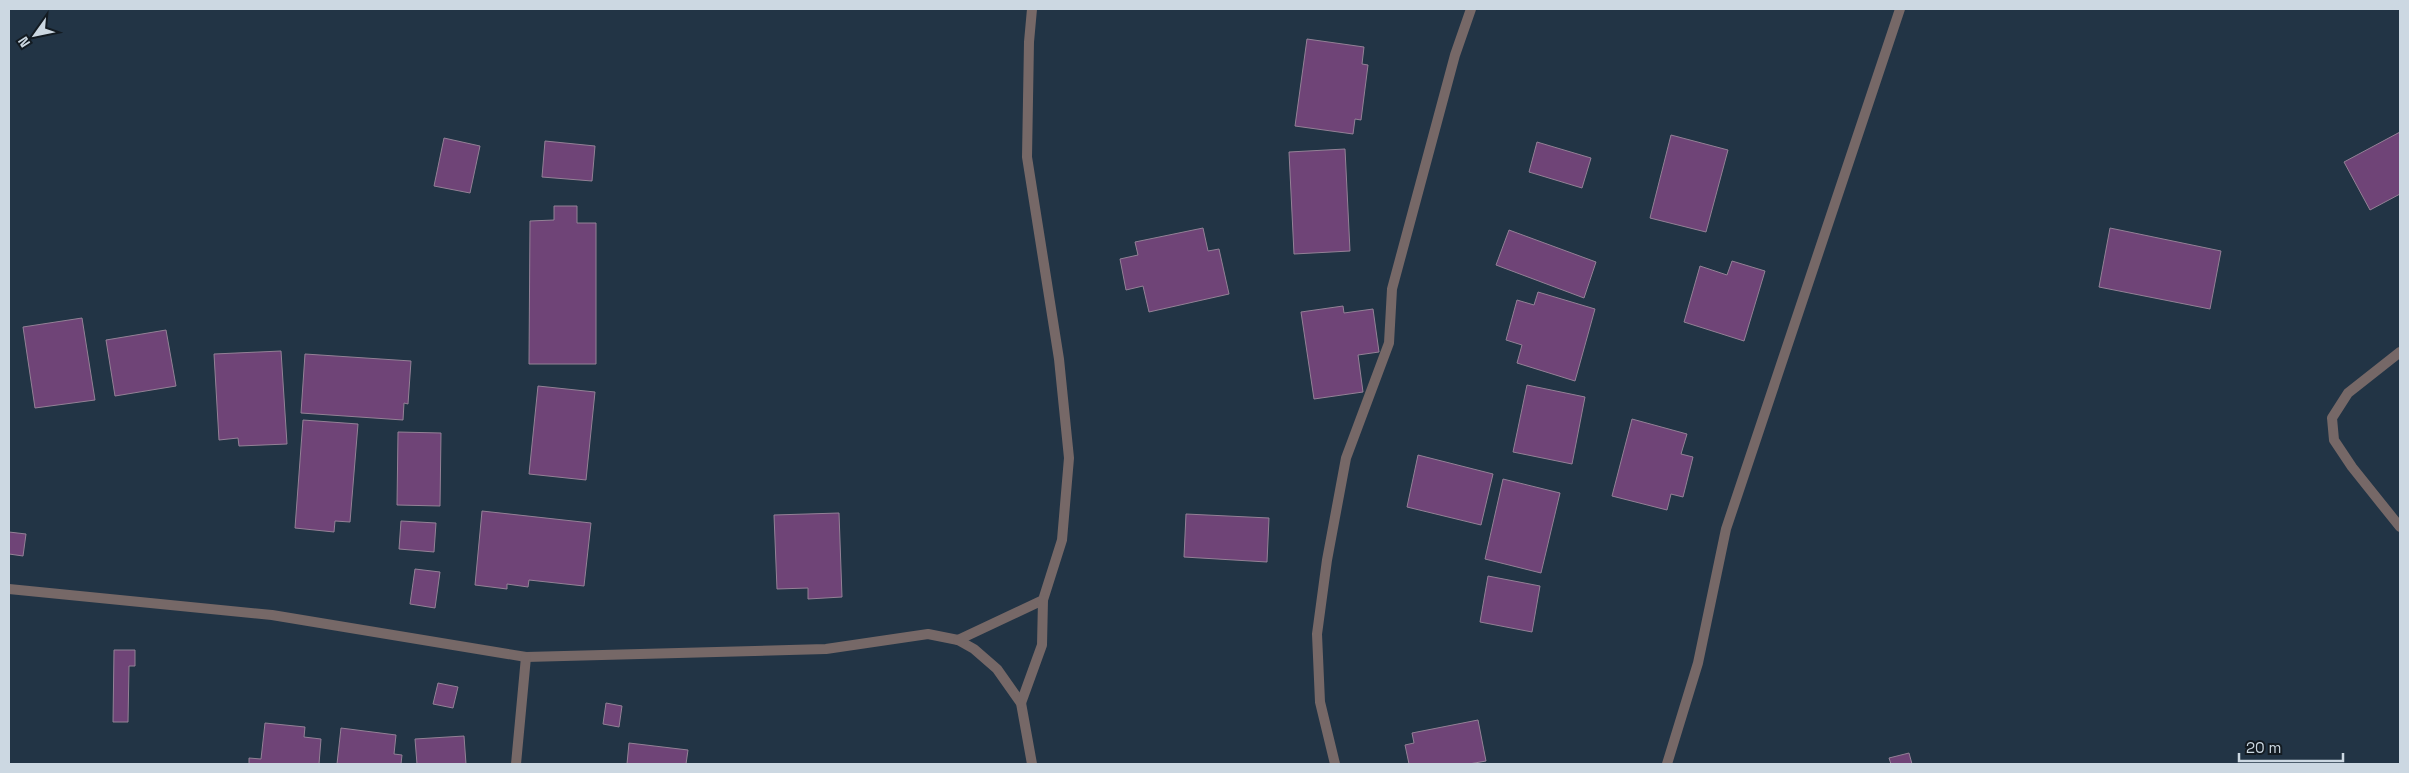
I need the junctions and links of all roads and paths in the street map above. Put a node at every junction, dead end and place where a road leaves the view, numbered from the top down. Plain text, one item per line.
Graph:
1 (1032, 9) edge
2 (1471, 9) edge
3 (1900, 9) edge
4 (2400, 352) edge
5 (2400, 527) edge
6 (9, 589) edge
7 (1043, 600) junction
8 (958, 640) junction
9 (526, 657) junction
10 (1021, 703) junction
11 (516, 764) edge
12 (1032, 764) edge
13 (1335, 764) edge
14 (1667, 764) edge

1 - 7 street
2 - 13 street
3 - 14 street
4 - 5 street
6 - 9 street
7 - 8 street
7 - 10 street
8 - 9 street
8 - 10 street
9 - 11 street
10 - 12 street

